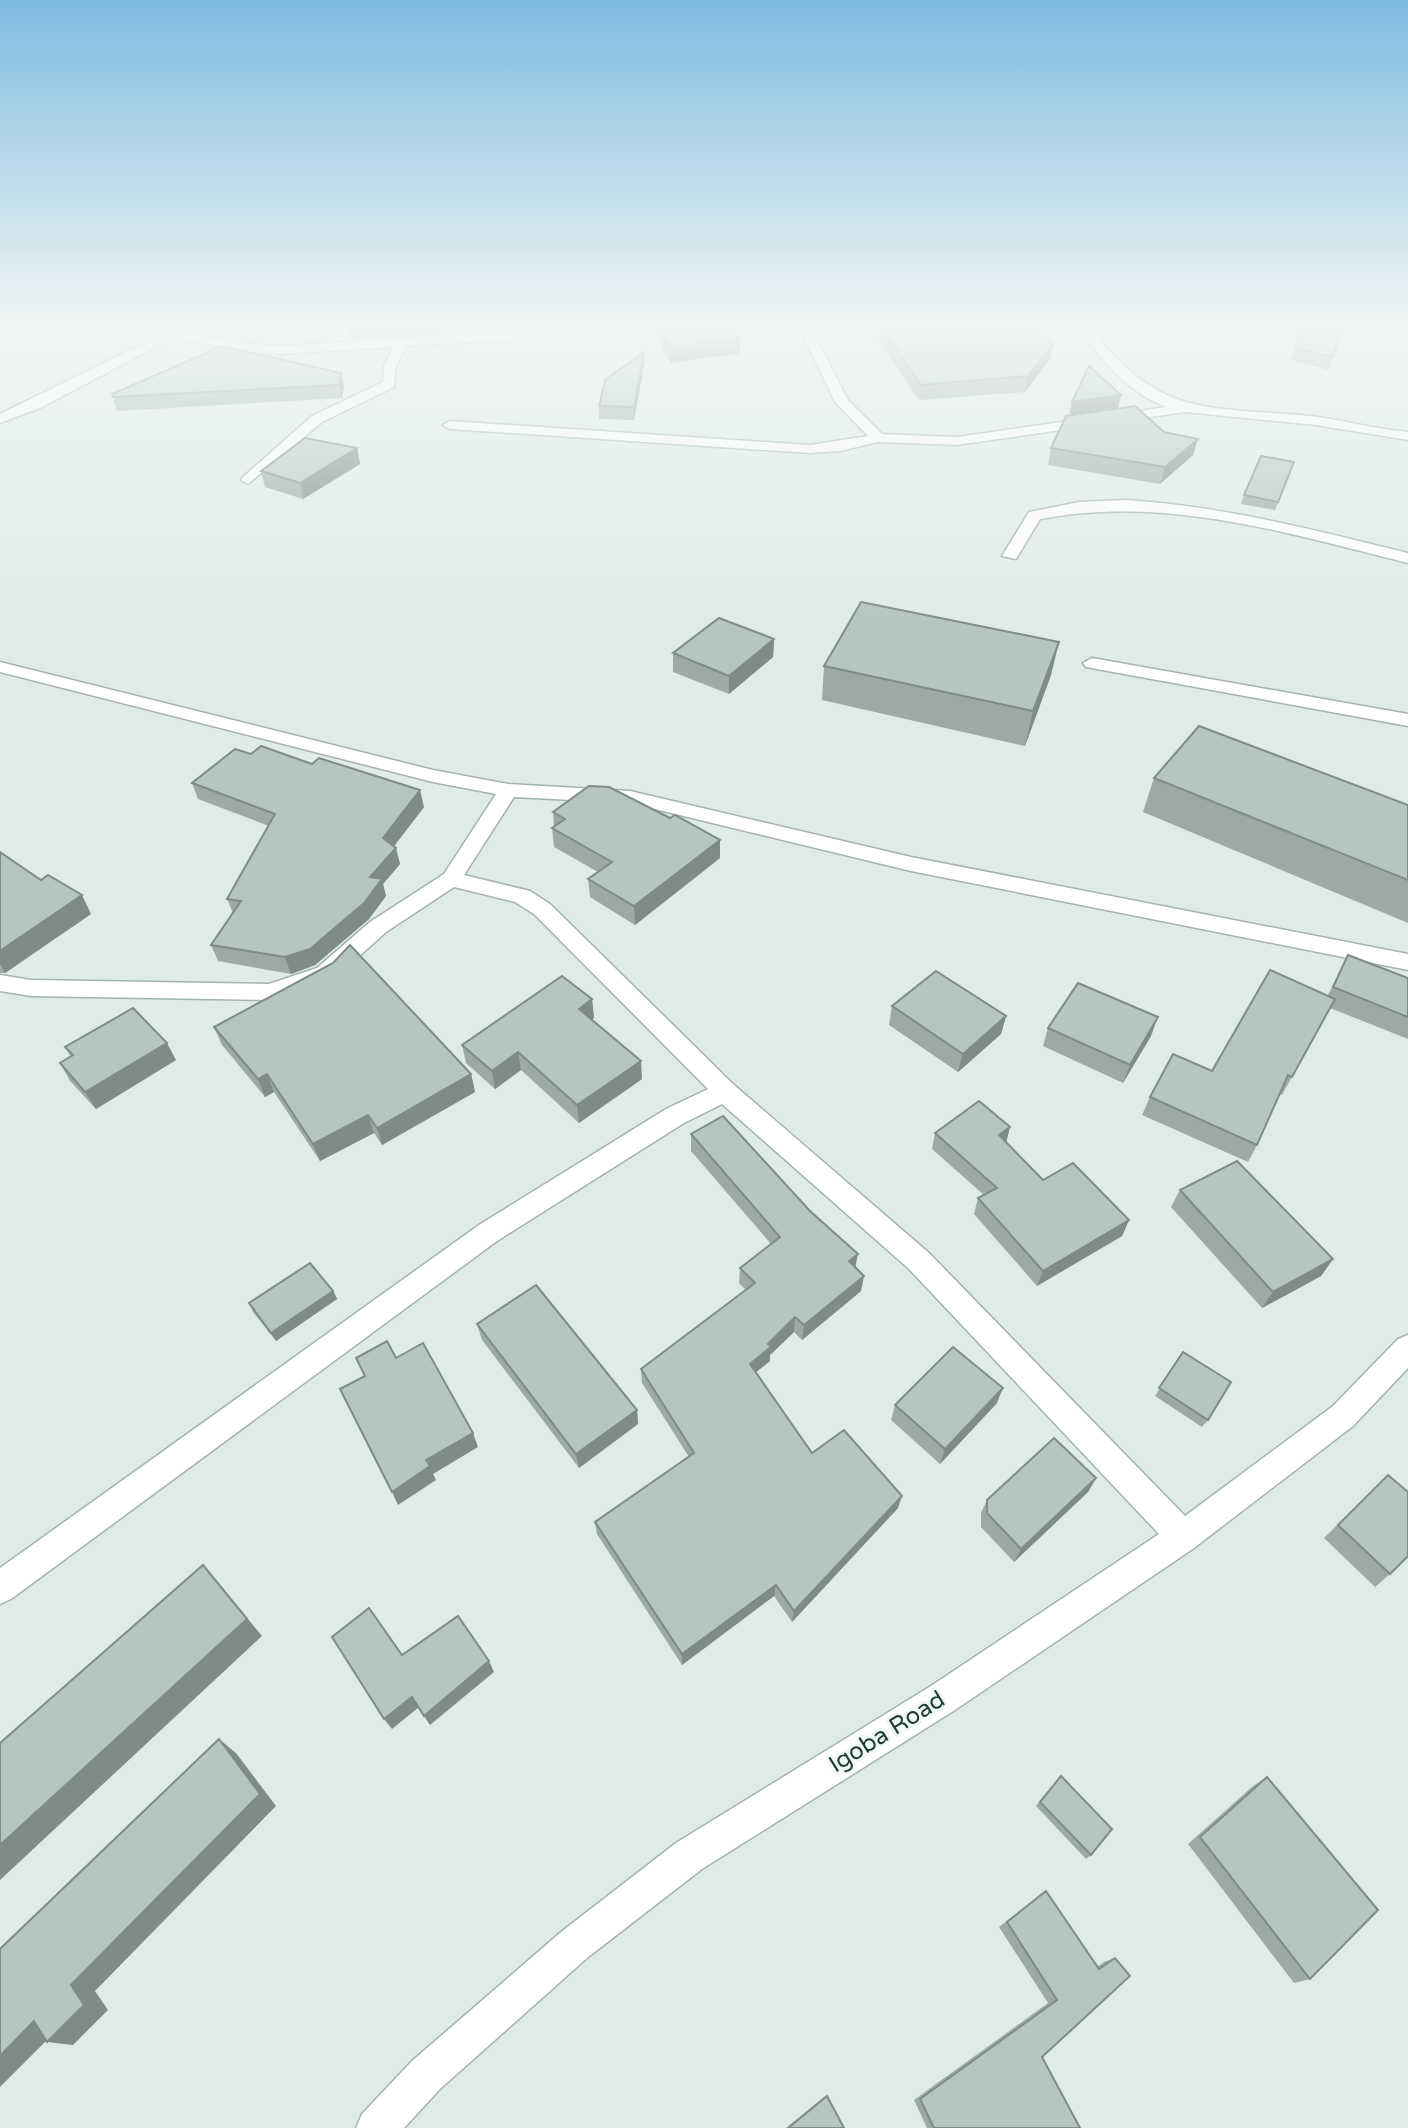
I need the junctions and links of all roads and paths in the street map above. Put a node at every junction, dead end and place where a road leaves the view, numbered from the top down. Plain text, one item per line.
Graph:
1 (310, 425) edge
2 (455, 425) edge
3 (865, 425) edge
4 (1081, 425) edge
5 (1334, 425) edge
6 (1408, 436) edge
7 (878, 438) junction
8 (248, 480) dead end
9 (1010, 556) dead end
10 (1408, 558) edge
11 (1092, 663) dead end
12 (0, 667) edge
13 (1408, 720) edge
14 (508, 790) junction
15 (451, 879) junction
16 (1408, 962) edge
17 (0, 983) edge
18 (725, 1092) junction
19 (1408, 1348) edge
20 (1183, 1537) junction
21 (0, 1588) edge
22 (376, 2128) edge

1 - 8 street
2 - 7 street
3 - 7 street
4 - 7 street
5 - 6 street
9 - 10 street
11 - 13 street
12 - 14 street
14 - 15 street
14 - 16 street
15 - 17 street
15 - 18 street
18 - 20 street
18 - 21 street
19 - 20 street, Igoba Road
20 - 22 street, Igoba Road

